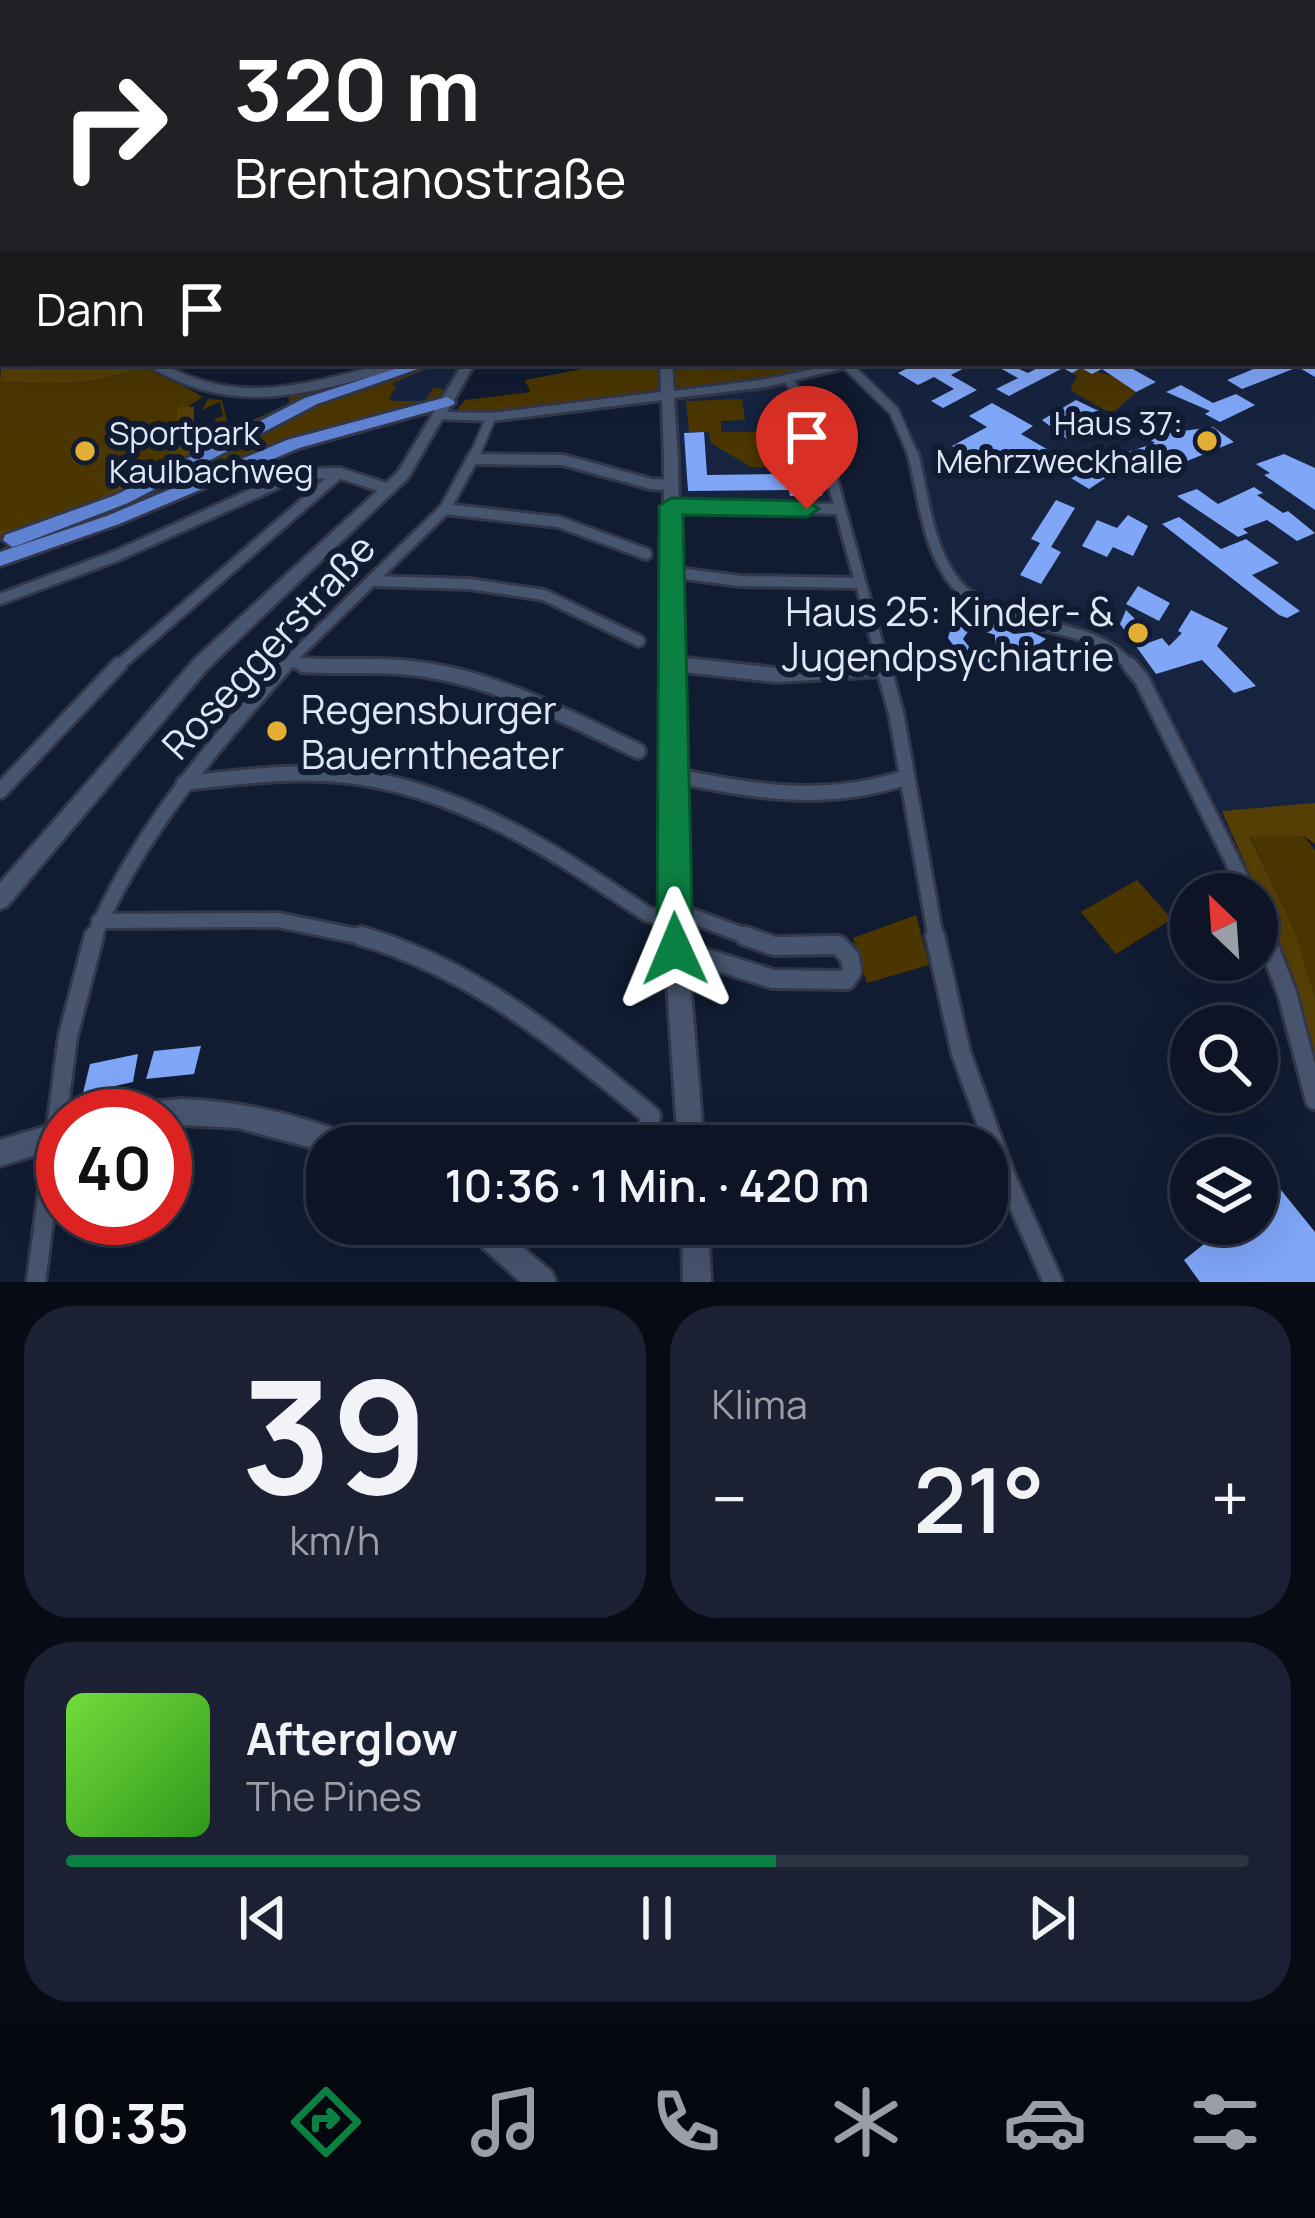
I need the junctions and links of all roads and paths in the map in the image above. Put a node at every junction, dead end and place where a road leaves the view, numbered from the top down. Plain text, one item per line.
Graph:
1 (157, 366) edge
2 (393, 366) edge
3 (419, 366) edge
4 (466, 366) edge
5 (666, 366) edge
6 (849, 366) edge
7 (854, 366) edge
8 (789, 380) junction
9 (667, 394) junction
10 (443, 409) junction
11 (491, 417) junction
12 (472, 459) junction
13 (338, 473) junction
14 (389, 489) junction
15 (671, 496) junction
16 (446, 509) junction
17 (840, 509) junction
18 (0, 543) edge
19 (646, 554) dead end
20 (0, 559) edge
21 (670, 572) junction
22 (373, 581) junction
23 (860, 584) junction
24 (0, 599) edge
25 (639, 641) dead end
26 (289, 661) junction
27 (671, 664) junction
28 (883, 669) junction
29 (638, 752) dead end
30 (7, 772) edge
31 (673, 775) junction
32 (907, 777) junction
33 (184, 784) junction
34 (0, 791) edge
35 (1238, 873) edge
36 (0, 899) edge
37 (675, 916) junction
38 (99, 922) junction
39 (675, 949) junction
40 (1278, 969) edge
41 (63, 1089) edge
42 (1315, 1100) edge
43 (192, 1112) edge
44 (649, 1125) edge
45 (689, 1125) edge
46 (981, 1125) edge
47 (306, 1134) edge
48 (36, 1143) edge
49 (0, 1153) edge
50 (1008, 1201) edge
51 (42, 1245) edge
52 (500, 1245) edge
53 (696, 1245) edge
54 (36, 1282) edge
55 (542, 1282) edge
56 (697, 1282) edge
57 (1053, 1282) edge

1 - 2 street
3 - 18 highway
4 - 10 street
5 - 9 street
6 - 8 street
7 - 35 street
8 - 9 street
8 - 17 street
9 - 11 street
9 - 15 street
10 - 11 street
10 - 14 street
10 - 20 highway
11 - 12 street, Roseggerstraße
12 - 15 street
12 - 16 street, Roseggerstraße
13 - 14 street
13 - 24 street
13 - 30 street
14 - 36 street
15 - 17 street
15 - 21 street
16 - 19 street
16 - 22 street, Roseggerstraße
17 - 23 street
21 - 23 street
21 - 27 street
22 - 25 street
22 - 26 street, Roseggerstraße
23 - 28 street
26 - 29 street
26 - 33 street, Roseggerstraße
27 - 28 street
27 - 31 street
28 - 32 street
30 - 34 street
31 - 32 street
31 - 37 street
32 - 46 street
33 - 37 street
33 - 38 street, Roseggerstraße
37 - 39 street
37 - 39 street
38 - 41 street, Roseggerstraße
38 - 44 street
39 - 45 street
40 - 42 street
43 - 47 street
48 - 49 street
50 - 57 street
51 - 54 street, Roseggerstraße
52 - 55 street
53 - 56 street

